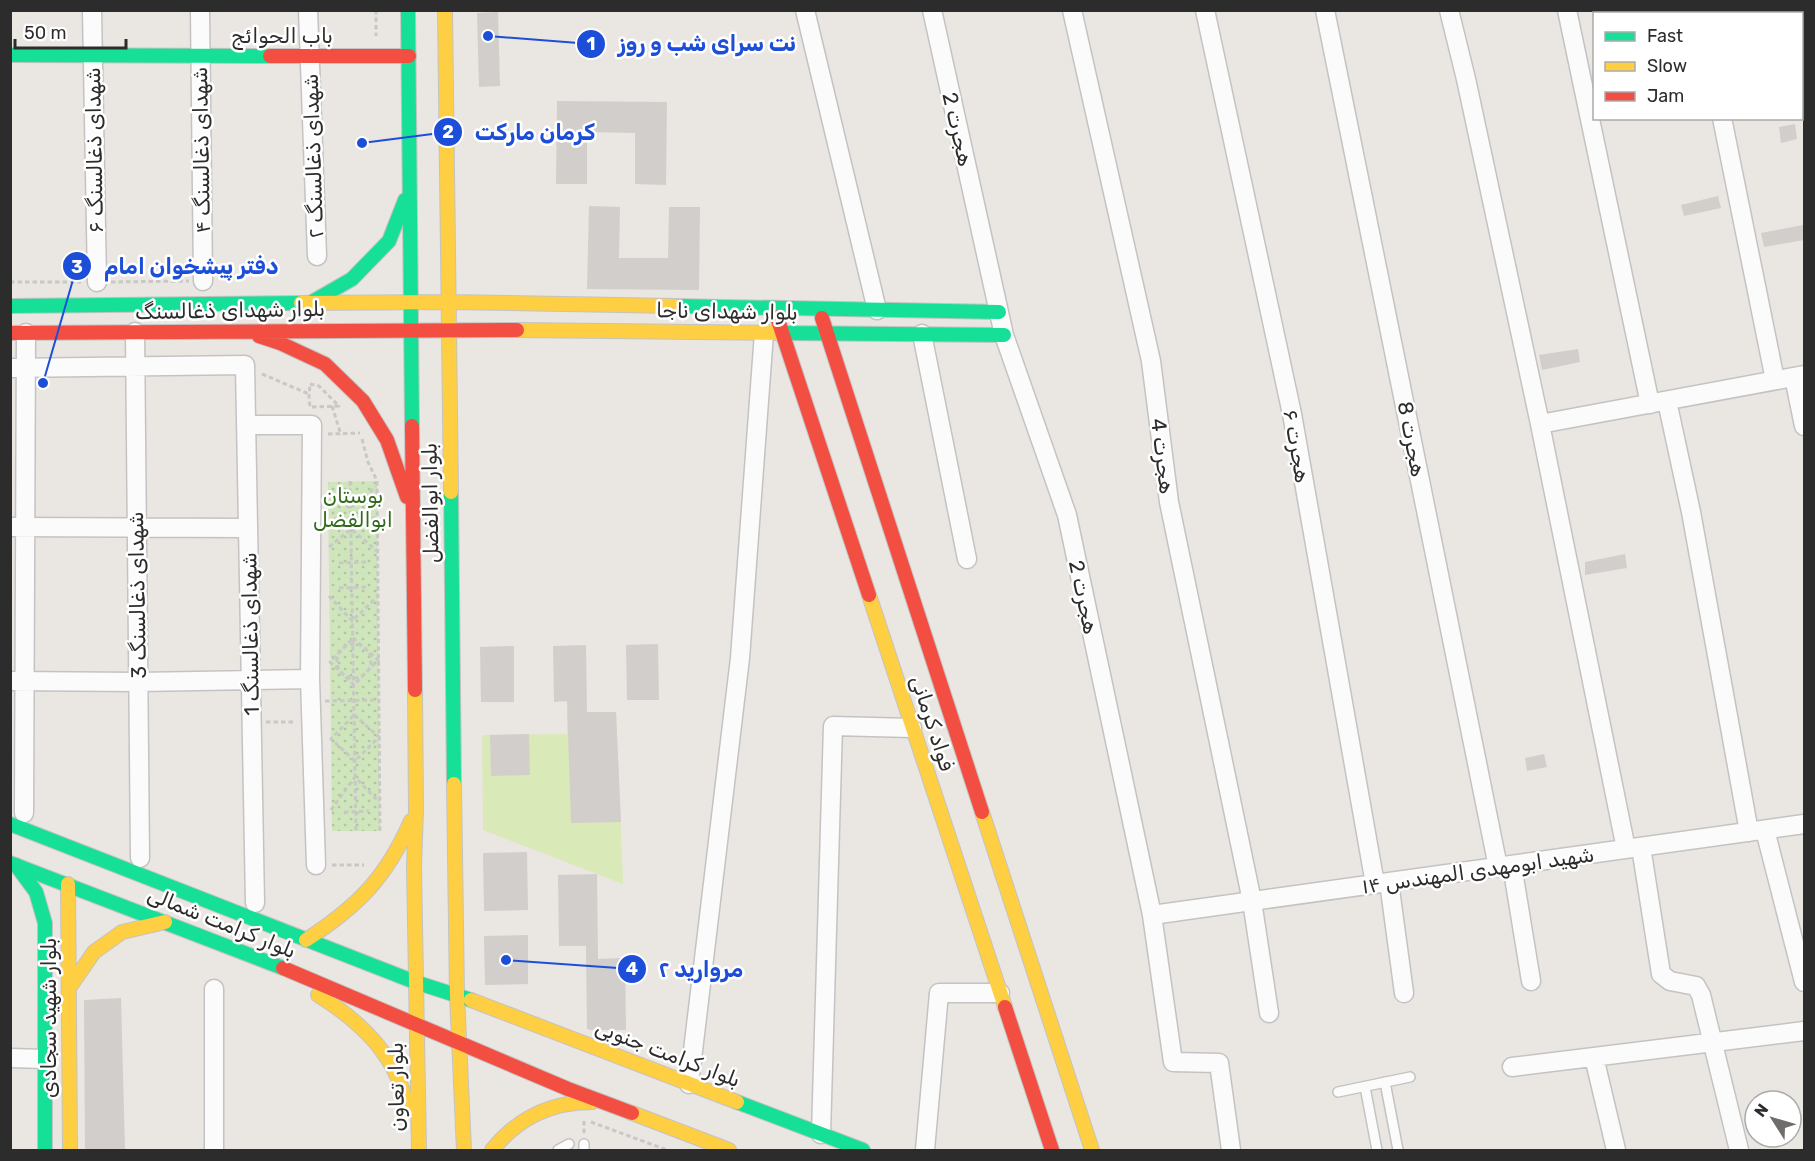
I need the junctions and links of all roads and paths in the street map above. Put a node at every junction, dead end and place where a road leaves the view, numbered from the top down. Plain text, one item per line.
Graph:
1 (92, 10) edge
2 (200, 10) edge
3 (308, 10) edge
4 (376, 10) edge
5 (408, 10) edge
6 (445, 10) edge
7 (805, 10) edge
8 (932, 10) edge
9 (1072, 10) edge
10 (1205, 10) edge
11 (1325, 10) edge
12 (1449, 10) edge
13 (1566, 10) edge
14 (10, 55) edge
15 (93, 55) junction
16 (200, 55) junction
17 (309, 56) junction
18 (376, 56) junction
19 (409, 56) junction
20 (1722, 120) edge
21 (410, 185) junction
22 (317, 256) dead end
23 (203, 281) dead end
24 (97, 282) dead end
25 (411, 302) junction
26 (449, 302) junction
27 (310, 303) junction
28 (10, 306) edge
29 (774, 308) junction
30 (819, 309) junction
31 (877, 310) junction
32 (999, 312) junction
33 (412, 329) junction
34 (449, 329) junction
35 (245, 331) junction
36 (135, 332) junction
37 (18, 333) edge
38 (764, 333) junction
39 (783, 333) junction
40 (827, 333) junction
41 (922, 334) junction
42 (1004, 335) junction
43 (245, 365) junction
44 (135, 366) junction
45 (18, 368) edge
46 (1799, 376) edge
47 (1776, 380) junction
48 (309, 394) junction
49 (1659, 402) junction
50 (332, 406) junction
51 (312, 424) junction
52 (1540, 424) junction
53 (246, 425) junction
54 (1804, 426) edge
55 (341, 435) junction
56 (350, 481) dead end
57 (377, 486) junction
58 (328, 492) dead end
59 (350, 508) junction
60 (414, 515) junction
61 (377, 518) junction
62 (334, 519) dead end
63 (351, 519) junction
64 (18, 527) edge
65 (136, 527) junction
66 (248, 528) junction
67 (351, 529) junction
68 (329, 547) dead end
69 (378, 551) junction
70 (967, 559) dead end
71 (367, 562) dead end
72 (339, 563) dead end
73 (351, 563) junction
74 (368, 587) dead end
75 (339, 588) dead end
76 (352, 588) junction
77 (329, 596) dead end
78 (378, 596) junction
79 (352, 621) junction
80 (353, 638) junction
81 (353, 645) junction
82 (365, 649) junction
83 (341, 650) junction
84 (378, 660) junction
85 (370, 661) junction
86 (330, 662) junction
87 (337, 662) junction
88 (366, 673) junction
89 (342, 674) junction
90 (354, 678) junction
91 (250, 679) junction
92 (310, 679) junction
93 (17, 681) edge
94 (138, 682) junction
95 (354, 685) junction
96 (354, 700) junction
97 (379, 700) junction
98 (311, 702) junction
99 (354, 715) junction
100 (252, 722) junction
101 (312, 722) junction
102 (912, 728) junction
103 (379, 737) junction
104 (355, 761) junction
105 (355, 777) junction
106 (380, 804) junction
107 (332, 810) dead end
108 (416, 810) junction
109 (356, 811) junction
110 (369, 811) dead end
111 (344, 812) dead end
112 (17, 818) edge
113 (1804, 824) edge
114 (356, 831) dead end
115 (380, 831) dead end
116 (1757, 831) junction
117 (1634, 848) junction
118 (140, 858) dead end
119 (13, 864) edge
120 (316, 865) dead end
121 (1505, 866) junction
122 (1382, 883) junction
123 (68, 884) junction
124 (1252, 901) junction
125 (255, 903) dead end
126 (1152, 915) junction
127 (68, 921) junction
128 (165, 922) junction
129 (45, 923) junction
130 (306, 940) junction
131 (256, 957) junction
132 (1531, 981) dead end
133 (415, 982) junction
134 (1804, 982) edge
135 (69, 988) junction
136 (214, 989) dead end
137 (1000, 993) junction
138 (1404, 993) dead end
139 (457, 995) junction
140 (1269, 1012) dead end
141 (416, 1023) junction
142 (1804, 1031) edge
143 (459, 1042) junction
144 (1713, 1042) junction
145 (1594, 1057) junction
146 (10, 1059) edge
147 (45, 1059) junction
148 (1512, 1067) dead end
149 (1410, 1077) dead end
150 (1385, 1082) junction
151 (689, 1084) junction
152 (1365, 1087) junction
153 (1338, 1092) dead end
154 (602, 1102) junction
155 (1391, 1111) junction
156 (1370, 1114) junction
157 (584, 1119) dead end
158 (821, 1134) junction
159 (656, 1148) edge
160 (45, 1150) edge
161 (70, 1150) edge
162 (214, 1150) edge
163 (418, 1150) edge
164 (464, 1150) edge
165 (492, 1150) edge
166 (558, 1150) edge
167 (569, 1150) edge
168 (667, 1150) edge
169 (729, 1150) edge
170 (863, 1150) edge
171 (926, 1150) edge
172 (1052, 1150) edge
173 (1092, 1150) edge
174 (1231, 1150) edge
175 (1377, 1150) edge
176 (1398, 1150) edge
177 (1616, 1150) edge
178 (1739, 1150) edge

1 - 15 street, شهدای ذغالسنگ ۶
2 - 16 street, شهدای ذغالسنگ ۴
3 - 17 street, شهدای ذغالسنگ ۲
4 - 18 path
5 - 19 street, بلوار ابوالفضل
6 - 26 street, بلوار ابوالفضل
7 - 31 street
8 - 32 street, هجرت 2
9 - 124 street, هجرت 4
10 - 122 street, هجرت ۶
11 - 121 street, هجرت 8
12 - 52 street
13 - 49 street
14 - 15 street, باب الحوائج
15 - 16 street, باب الحوائج
15 - 24 street, شهدای ذغالسنگ ۶
16 - 17 street, باب الحوائج
16 - 23 street, شهدای ذغالسنگ ۴
17 - 18 street, باب الحوائج
17 - 22 street, شهدای ذغالسنگ ۲
18 - 19 street, باب الحوائج
19 - 21 street, بلوار ابوالفضل
20 - 47 street
21 - 25 street, بلوار ابوالفضل
21 - 27 street
25 - 26 street, بلوار شهدای ذغالسنگ
25 - 27 street, بلوار شهدای ذغالسنگ
25 - 33 street, بلوار ابوالفضل
26 - 29 street, بلوار شهدای ناجا
26 - 34 street, بلوار ابوالفضل
27 - 28 street, بلوار شهدای ذغالسنگ
29 - 30 street, بلوار شهدای ناجا
29 - 39 street, فواد کرمانی
30 - 31 street, بلوار شهدای ناجا
30 - 40 street, فواد کرمانی
31 - 32 street, بلوار شهدای ناجا
32 - 42 street, هجرت 2
33 - 34 street, بلوار شهدای ذغالسنگ
33 - 35 street, بلوار شهدای ذغالسنگ
33 - 60 street, بلوار ابوالفضل
34 - 38 street, بلوار شهدای ناجا
34 - 139 street, بلوار ابوالفضل
35 - 36 street, بلوار شهدای ذغالسنگ
35 - 60 street
36 - 37 street, بلوار شهدای ذغالسنگ
36 - 44 street, شهدای ذغالسنگ 3
37 - 45 street
38 - 39 street, بلوار شهدای ناجا
38 - 151 street
39 - 40 street, بلوار شهدای ناجا
39 - 102 street, فواد کرمانی
40 - 41 street, بلوار شهدای ناجا
40 - 173 street, فواد کرمانی
41 - 42 street, بلوار شهدای ناجا
41 - 70 street
42 - 126 street, هجرت 2
43 - 44 street
43 - 48 path
43 - 53 street, شهدای ذغالسنگ 1
44 - 45 street
44 - 65 street, شهدای ذغالسنگ 3
45 - 64 street
46 - 47 street
46 - 54 street
47 - 49 street
48 - 50 path
48 - 50 path
49 - 52 street
49 - 116 street
50 - 55 path
51 - 53 street
51 - 55 path
51 - 92 street
52 - 117 street
53 - 66 street, شهدای ذغالسنگ 1
55 - 57 path
56 - 59 path
57 - 59 path
57 - 61 path
58 - 59 path
59 - 63 path
60 - 108 street, بلوار ابوالفضل
61 - 63 path
61 - 69 path
62 - 63 path
63 - 67 path
64 - 65 street
64 - 93 street
65 - 66 street
65 - 94 street, شهدای ذغالسنگ 3
66 - 91 street, شهدای ذغالسنگ 1
67 - 68 path
67 - 69 path
67 - 73 path
69 - 78 path
71 - 73 path
72 - 73 path
73 - 76 path
74 - 76 path
75 - 76 path
76 - 79 path
77 - 79 path
78 - 79 path
78 - 84 path
79 - 80 path
80 - 81 path
80 - 82 path
80 - 83 path
81 - 82 path
81 - 83 path
81 - 90 path
82 - 84 path
82 - 85 path
83 - 86 path
83 - 87 path
84 - 85 path
84 - 88 path
84 - 97 path
85 - 88 path
86 - 87 path
86 - 89 path
87 - 89 path
88 - 90 path
88 - 95 path
89 - 90 path
89 - 95 path
90 - 95 path
91 - 92 street
91 - 94 street
91 - 100 street, شهدای ذغالسنگ 1
92 - 98 street
93 - 94 street
93 - 112 street
94 - 118 street, شهدای ذغالسنگ 3
95 - 96 path
96 - 97 path
96 - 98 path
96 - 99 path
97 - 103 path
98 - 101 street
99 - 103 path
99 - 104 path
99 - 104 path
100 - 101 path
100 - 125 street, شهدای ذغالسنگ 1
101 - 120 street
102 - 137 street, فواد کرمانی
102 - 158 street
103 - 104 path
103 - 106 path
104 - 105 path
105 - 106 path
105 - 107 path
105 - 109 path
106 - 115 path
108 - 130 street
108 - 133 street, بلوار ابوالفضل
109 - 110 path
109 - 111 path
109 - 114 path
112 - 130 street, بلوار کرامت شمالی
113 - 116 street, شهید ابومهدی المهندس ۱۴
116 - 117 street, شهید ابومهدی المهندس ۱۴
116 - 134 street
117 - 121 street, شهید ابومهدی المهندس ۱۴
117 - 144 street
119 - 123 street, بلوار کرامت شمالی
119 - 129 street, بلوار شهید سجادی
121 - 122 street, شهید ابومهدی المهندس ۱۴
121 - 132 street, هجرت 8
122 - 124 street, شهید ابومهدی المهندس ۱۴
122 - 138 street, هجرت ۶
123 - 127 street, بلوار شهید سجادی
123 - 128 street, بلوار کرامت شمالی
124 - 126 street, شهید ابومهدی المهندس ۱۴
124 - 140 street, هجرت 4
126 - 174 street, هجرت 2
127 - 129 street
127 - 135 street, بلوار شهید سجادی
128 - 131 street, بلوار کرامت شمالی
128 - 135 street
129 - 147 street, بلوار شهید سجادی
130 - 133 street, بلوار کرامت شمالی
131 - 141 street, بلوار کرامت شمالی
131 - 163 street
133 - 139 street, بلوار کرامت شمالی
133 - 141 street, بلوار تعاون
135 - 161 street, بلوار شهید سجادی
136 - 162 street
137 - 171 street
137 - 172 street, فواد کرمانی
139 - 143 street, بلوار ابوالفضل
139 - 151 street, بلوار کرامت جنوبی
141 - 143 street, بلوار کرامت شمالی
141 - 163 street, بلوار تعاون
142 - 144 street
143 - 154 street
143 - 164 street
144 - 145 street
144 - 178 street
145 - 148 street
145 - 177 street
146 - 147 street
147 - 160 street, بلوار شهید سجادی
149 - 150 lane
150 - 152 lane
150 - 155 lane
151 - 158 street, بلوار کرامت جنوبی
152 - 153 lane
152 - 156 lane
154 - 165 street
154 - 169 street
155 - 156 lane
155 - 176 lane
156 - 175 lane
157 - 159 path
158 - 170 street, بلوار کرامت جنوبی
159 - 168 path
166 - 167 lane

